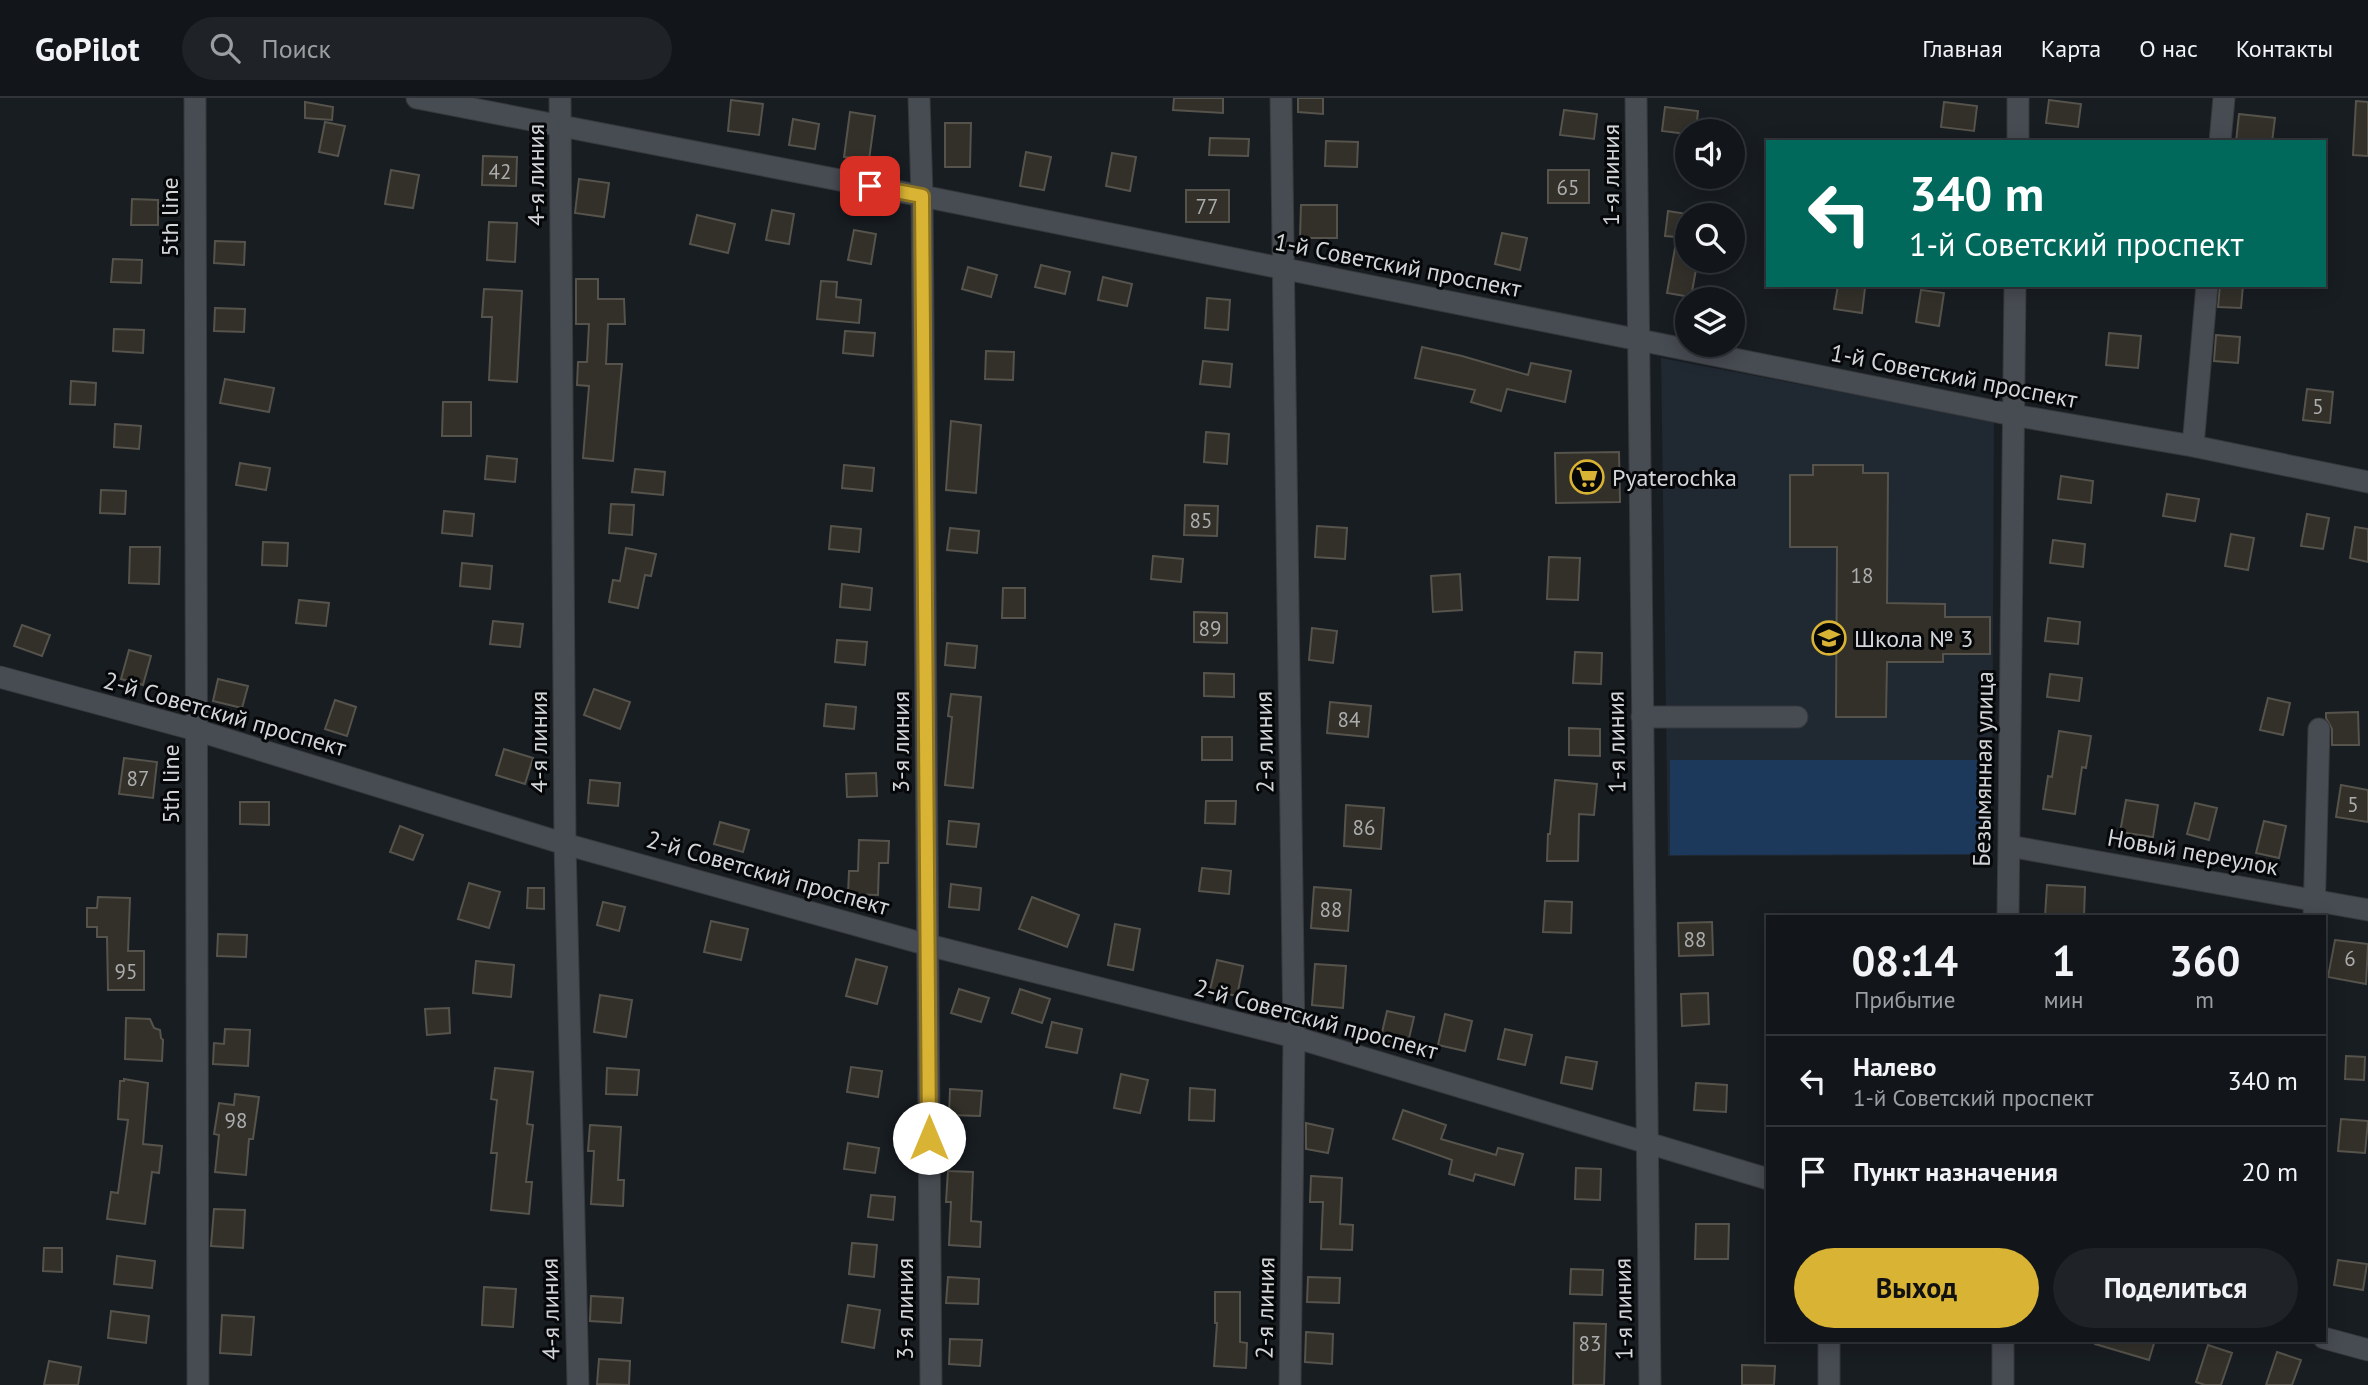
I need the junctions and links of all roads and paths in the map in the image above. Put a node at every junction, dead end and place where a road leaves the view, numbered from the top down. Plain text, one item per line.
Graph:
1 (195, 98) edge
2 (417, 98) edge
3 (561, 98) edge
4 (919, 98) edge
5 (1281, 98) edge
6 (1636, 98) edge
7 (2018, 98) edge
8 (2224, 98) edge
9 (561, 124) junction
10 (2018, 140) edge
11 (2220, 140) edge
12 (922, 196) junction
13 (1284, 269) junction
14 (2015, 287) edge
15 (2207, 287) edge
16 (1638, 340) junction
17 (2013, 415) junction
18 (2193, 446) junction
19 (2368, 482) edge
20 (0, 677) edge
21 (1642, 717) junction
22 (1797, 718) dead end
23 (2319, 729) dead end
24 (196, 730) junction
25 (565, 844) junction
26 (2009, 846) junction
27 (2314, 909) edge
28 (2368, 910) edge
29 (2008, 915) edge
30 (928, 945) junction
31 (1294, 1037) junction
32 (1647, 1142) junction
33 (1766, 1178) edge
34 (2326, 1339) edge
35 (1829, 1342) edge
36 (2003, 1342) edge
37 (2368, 1350) edge
38 (198, 1385) edge
39 (578, 1385) edge
40 (931, 1385) edge
41 (1290, 1385) edge
42 (1650, 1385) edge
43 (1829, 1385) edge
44 (2003, 1385) edge

1 - 24 street, 5th line
2 - 9 street, 1-й Советский проспект
3 - 9 street, 4-я линия
4 - 12 street, 3-я линия
5 - 13 street, 2-я линия
6 - 16 street, 1-я линия
7 - 10 street
8 - 11 street
9 - 12 street, 1-й Советский проспект
9 - 25 street, 4-я линия
12 - 13 street, 1-й Советский проспект
12 - 30 street, 3-я линия
13 - 16 street, 1-й Советский проспект
13 - 31 street, 2-я линия
14 - 17 street, Безымянная улица
15 - 18 street
16 - 17 street, 1-й Советский проспект
16 - 21 street, 1-я линия
17 - 18 street, 1-й Советский проспект
17 - 26 street, Безымянная улица
18 - 19 street, 1-й Советский проспект
20 - 24 street, 2-й Советский проспект
21 - 22 street
21 - 32 street, 1-я линия
23 - 27 street
24 - 25 street, 2-й Советский проспект
24 - 38 street, 5th line
25 - 30 street, 2-й Советский проспект
25 - 39 street, 4-я линия
26 - 27 street, Новый переулок
26 - 29 street, Безымянная улица
27 - 28 street, Новый переулок
30 - 31 street, 2-й Советский проспект
30 - 40 street, 3-я линия
31 - 32 street, 2-й Советский проспект
31 - 41 street, 2-я линия
32 - 33 street, 2-й Советский проспект
32 - 42 street, 1-я линия
34 - 37 street
35 - 43 street
36 - 44 street

